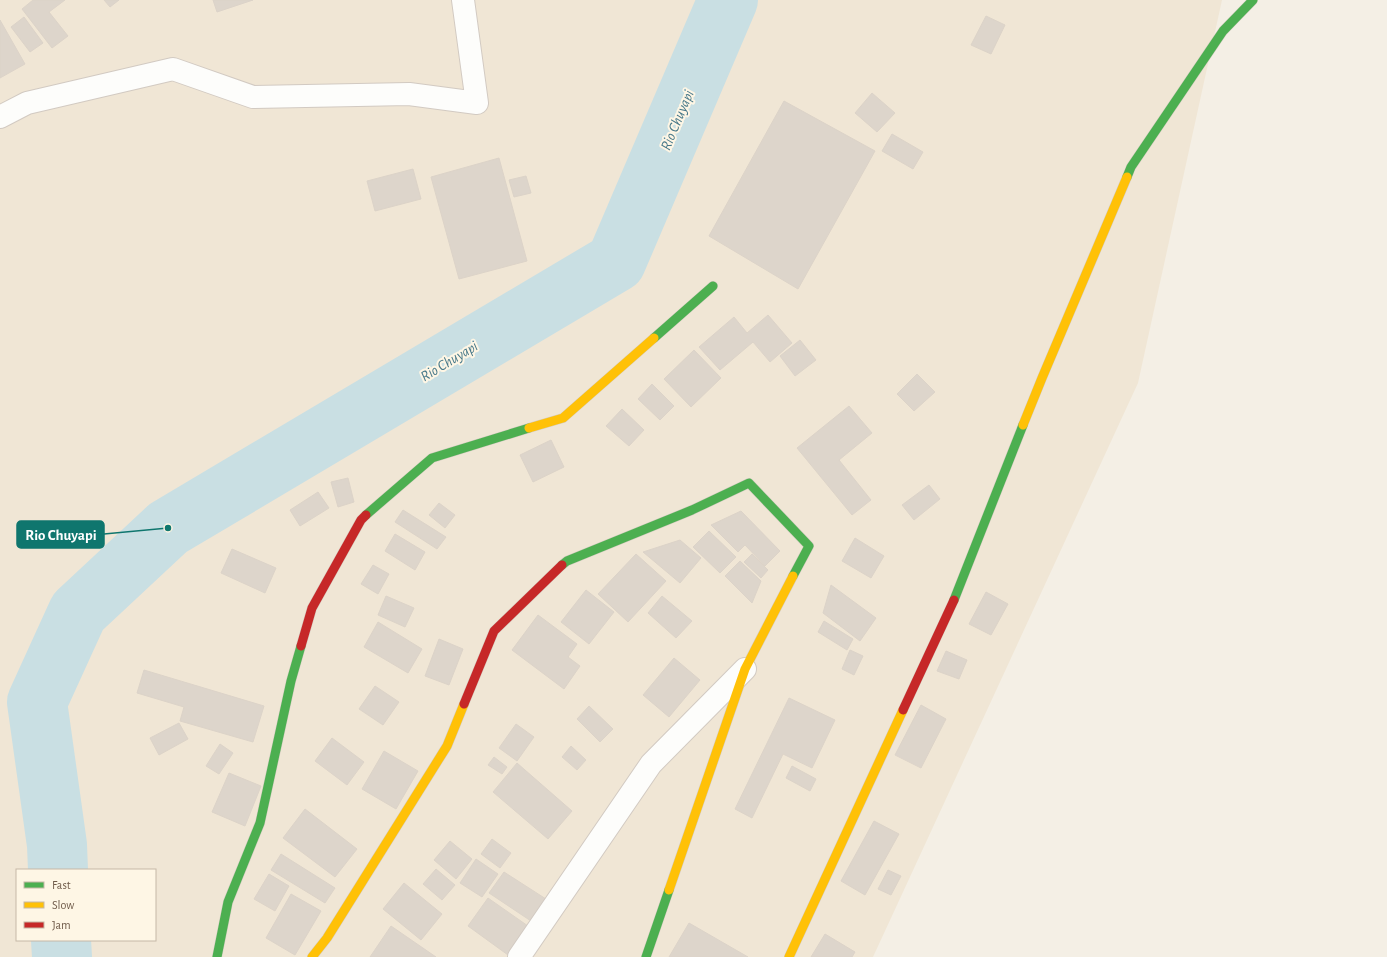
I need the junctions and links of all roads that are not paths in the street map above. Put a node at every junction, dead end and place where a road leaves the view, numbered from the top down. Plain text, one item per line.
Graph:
1 (463, 0) edge
2 (1253, 0) edge
3 (0, 117) edge
4 (713, 286) dead end
5 (745, 669) junction
6 (216, 957) edge
7 (312, 957) edge
8 (520, 957) edge
9 (646, 957) edge
10 (789, 957) edge

1 - 3 street
2 - 10 street
4 - 6 street
5 - 7 street
5 - 8 street
5 - 9 street

